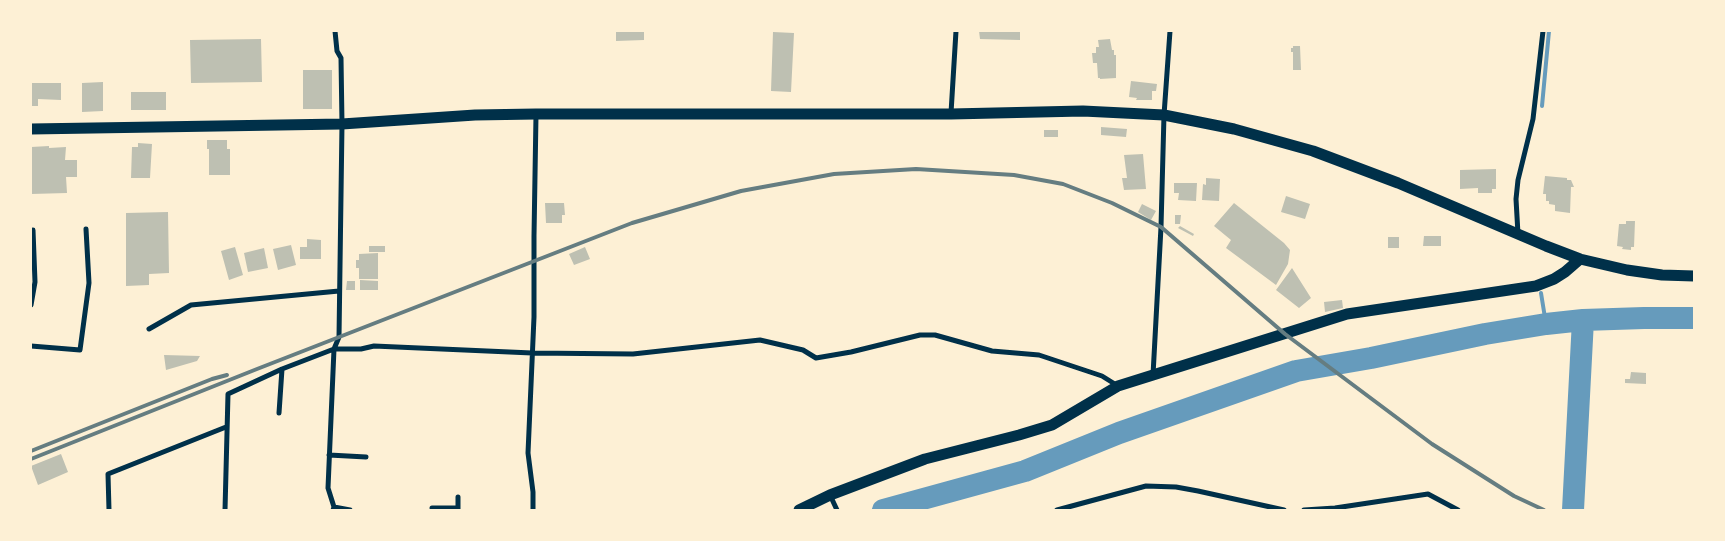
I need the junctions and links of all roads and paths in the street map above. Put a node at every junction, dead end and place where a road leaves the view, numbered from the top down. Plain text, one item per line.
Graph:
1 (335, 31) edge
2 (956, 31) edge
3 (1170, 31) edge
4 (1543, 31) edge
5 (536, 114) junction
6 (951, 114) junction
7 (1164, 115) junction
8 (342, 124) junction
9 (31, 129) edge
10 (86, 229) dead end
11 (33, 230) dead end
12 (1518, 234) junction
13 (1580, 259) junction
14 (1694, 276) edge
15 (339, 291) junction
16 (31, 305) edge
17 (149, 329) dead end
18 (31, 346) edge
19 (334, 350) junction
20 (532, 353) junction
21 (282, 369) junction
22 (1152, 375) junction
23 (1118, 386) junction
24 (279, 413) dead end
25 (226, 427) junction
26 (329, 455) junction
27 (366, 457) dead end
28 (830, 494) junction
29 (458, 497) dead end
30 (334, 508) edge
31 (432, 508) dead end
32 (458, 509) edge
33 (109, 510) edge
34 (225, 510) edge
35 (350, 510) edge
36 (532, 510) edge
37 (799, 510) edge
38 (837, 510) edge
39 (1057, 510) edge
40 (1284, 510) edge
41 (1304, 510) edge
42 (1458, 510) edge

1 - 8 street
2 - 6 street
3 - 7 street
4 - 12 street
5 - 6 highway
5 - 8 highway
5 - 20 street
6 - 7 highway
7 - 12 highway
7 - 22 street
8 - 9 highway
8 - 15 street
10 - 18 street
11 - 16 street
12 - 13 highway
13 - 14 highway
13 - 22 highway
15 - 17 street
15 - 19 street
19 - 20 street
19 - 21 street
19 - 26 street
20 - 23 street
20 - 36 street
21 - 24 street
21 - 25 street
22 - 23 highway
23 - 28 highway
25 - 33 street
25 - 34 street
26 - 27 street
26 - 30 street
28 - 37 highway
28 - 38 street
29 - 32 street
30 - 35 street
31 - 32 street
39 - 40 street
41 - 42 street

